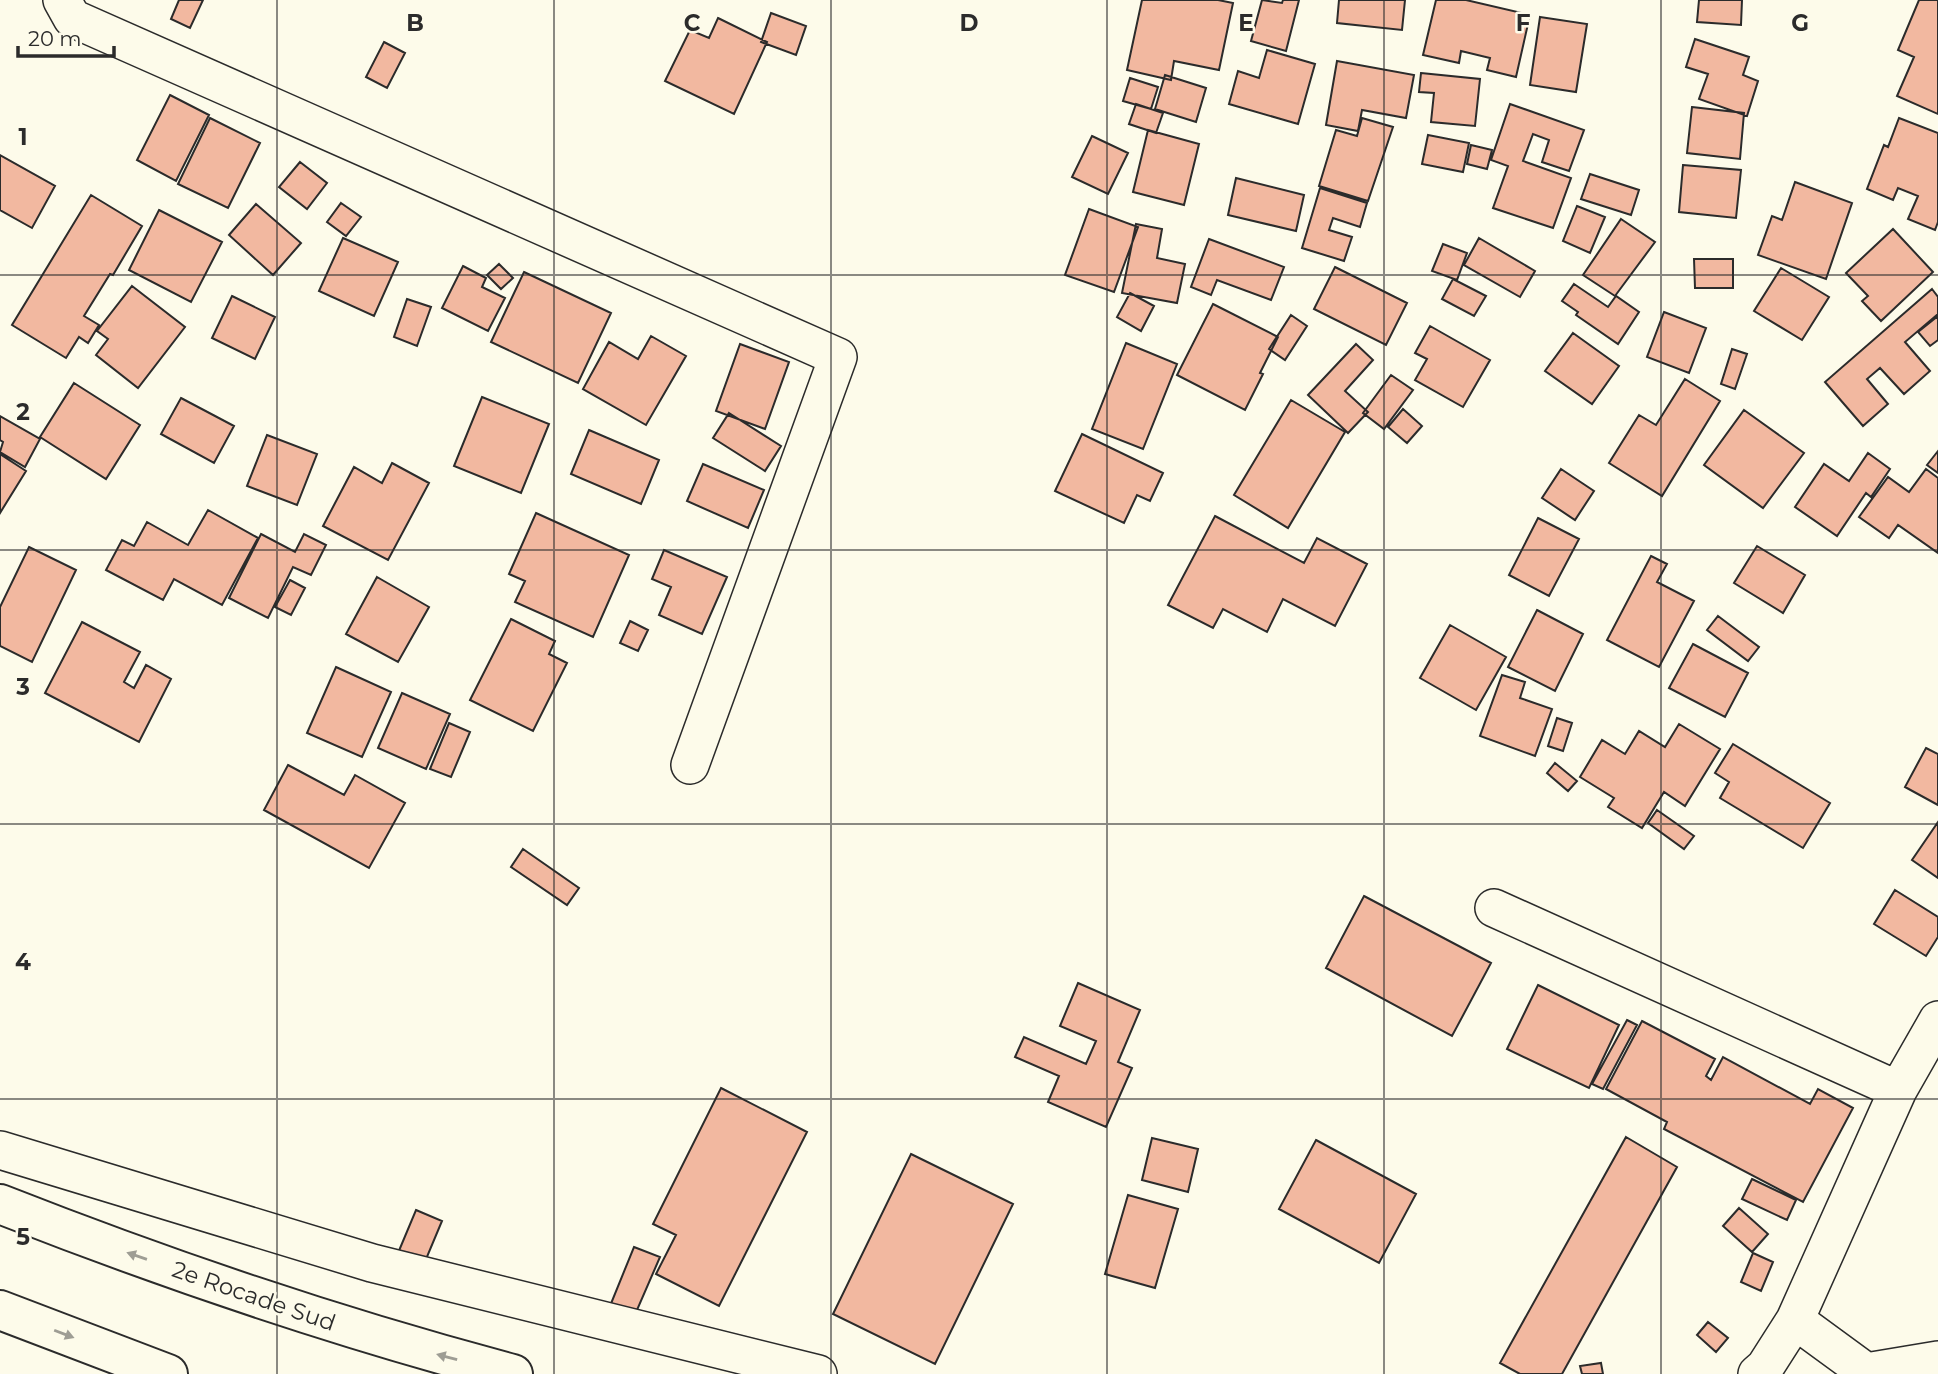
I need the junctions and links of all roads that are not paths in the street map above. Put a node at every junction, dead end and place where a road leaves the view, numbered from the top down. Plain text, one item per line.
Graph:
1 (62, 0) edge
2 (690, 765) dead end
3 (1494, 908) dead end
4 (1938, 1020) edge
5 (1898, 1090) junction
6 (0, 1150) edge
7 (0, 1204) edge
8 (0, 1310) edge
9 (1795, 1320) junction
10 (1938, 1360) edge
11 (168, 1374) edge
12 (513, 1374) edge
13 (818, 1374) edge
14 (1757, 1374) edge

1 - 2 street
3 - 5 street
4 - 5 street
5 - 9 street
6 - 13 street
12 -> 7 highway, 2e Rocade Sud
8 -> 11 highway
9 - 10 street
9 - 14 street

